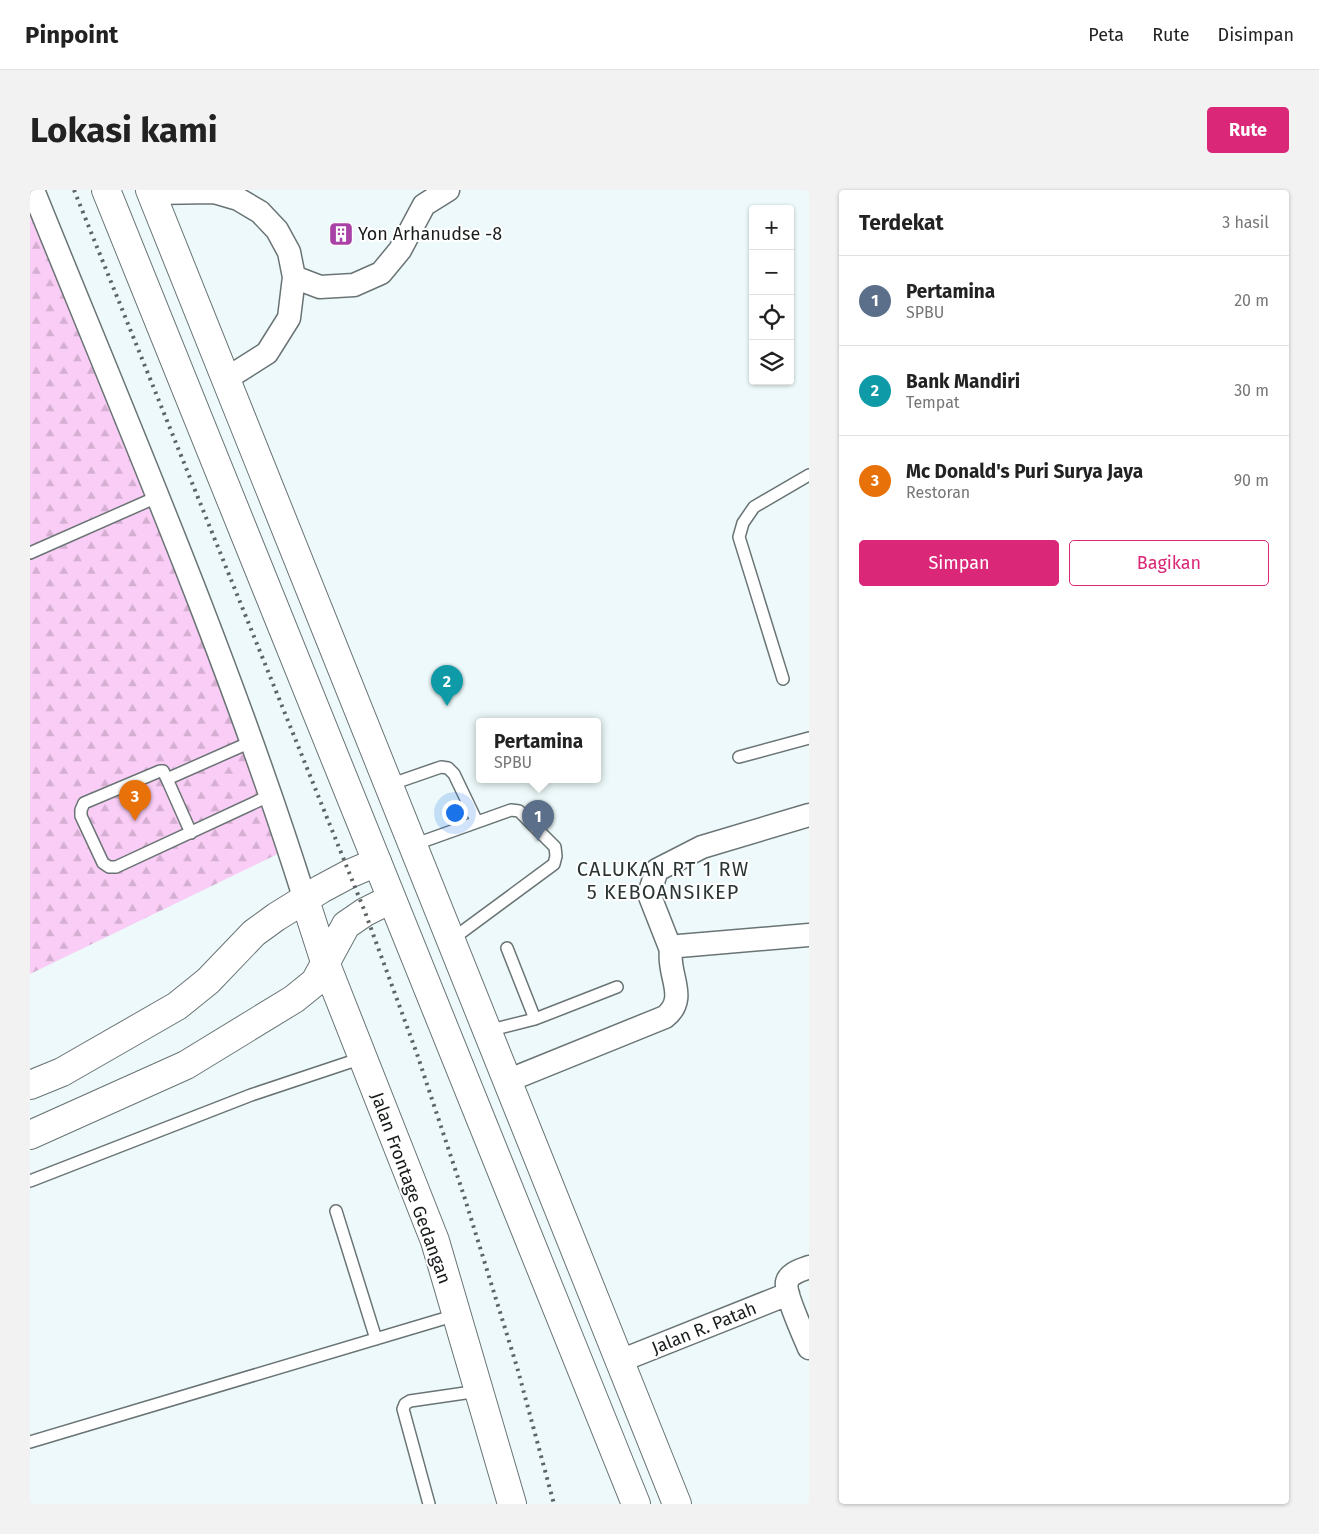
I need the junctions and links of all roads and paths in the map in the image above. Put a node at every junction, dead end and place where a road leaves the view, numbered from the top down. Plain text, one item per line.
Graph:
1 (33, 190) edge
2 (106, 190) edge
3 (448, 190) edge
4 (150, 191) edge
5 (294, 277) junction
6 (226, 379) junction
7 (809, 475) edge
8 (157, 497) junction
9 (30, 553) edge
10 (783, 679) dead end
11 (809, 738) edge
12 (252, 741) junction
13 (739, 756) dead end
14 (167, 779) junction
15 (389, 785) junction
16 (271, 795) junction
17 (809, 815) edge
18 (477, 822) junction
19 (191, 833) junction
20 (413, 845) junction
21 (377, 862) junction
22 (427, 881) junction
23 (391, 898) junction
24 (305, 900) junction
25 (809, 935) edge
26 (451, 940) junction
27 (507, 948) dead end
28 (671, 950) junction
29 (325, 962) junction
30 (617, 987) dead end
31 (535, 1018) junction
32 (487, 1031) junction
33 (362, 1058) junction
34 (507, 1081) junction
35 (30, 1085) edge
36 (30, 1135) edge
37 (30, 1181) edge
38 (336, 1211) dead end
39 (809, 1267) edge
40 (788, 1294) junction
41 (456, 1315) junction
42 (376, 1338) junction
43 (809, 1348) edge
44 (620, 1361) junction
45 (479, 1391) junction
46 (30, 1442) edge
47 (429, 1504) edge
48 (512, 1504) edge
49 (636, 1504) edge
50 (677, 1504) edge

1 - 8 street
2 - 21 main road
3 - 5 street
4 - 5 street
4 - 6 main road
5 - 6 street
6 - 15 main road
7 - 10 lane
8 - 9 lane
8 - 12 street
11 - 13 lane
12 - 14 lane
12 - 16 street
14 - 19 lane
14 - 19 lane
15 - 18 lane
15 - 20 main road
16 - 19 lane
16 - 24 street
17 - 28 street
18 - 20 lane
18 - 26 lane
20 - 21 main road
20 - 22 main road
21 - 23 main road
21 - 24 main road
22 - 23 main road
22 - 26 main road
23 - 29 main road
23 - 49 main road
24 - 29 main road, Jalan Frontage Gedangan
24 - 35 main road
25 - 28 street
26 - 32 main road
27 - 31 lane
28 - 34 street
29 - 33 main road, Jalan Frontage Gedangan
29 - 36 main road
30 - 31 lane
31 - 32 lane
32 - 34 main road
33 - 37 lane
33 - 41 main road, Jalan Frontage Gedangan
34 - 44 main road
38 - 42 lane
39 - 40 street
40 - 43 street
40 - 44 street, Jalan R. Patah
41 - 42 lane
41 - 45 main road, Jalan Frontage Gedangan
42 - 46 lane
44 - 50 main road
45 - 47 lane
45 - 48 main road, Jalan Frontage Gedangan

